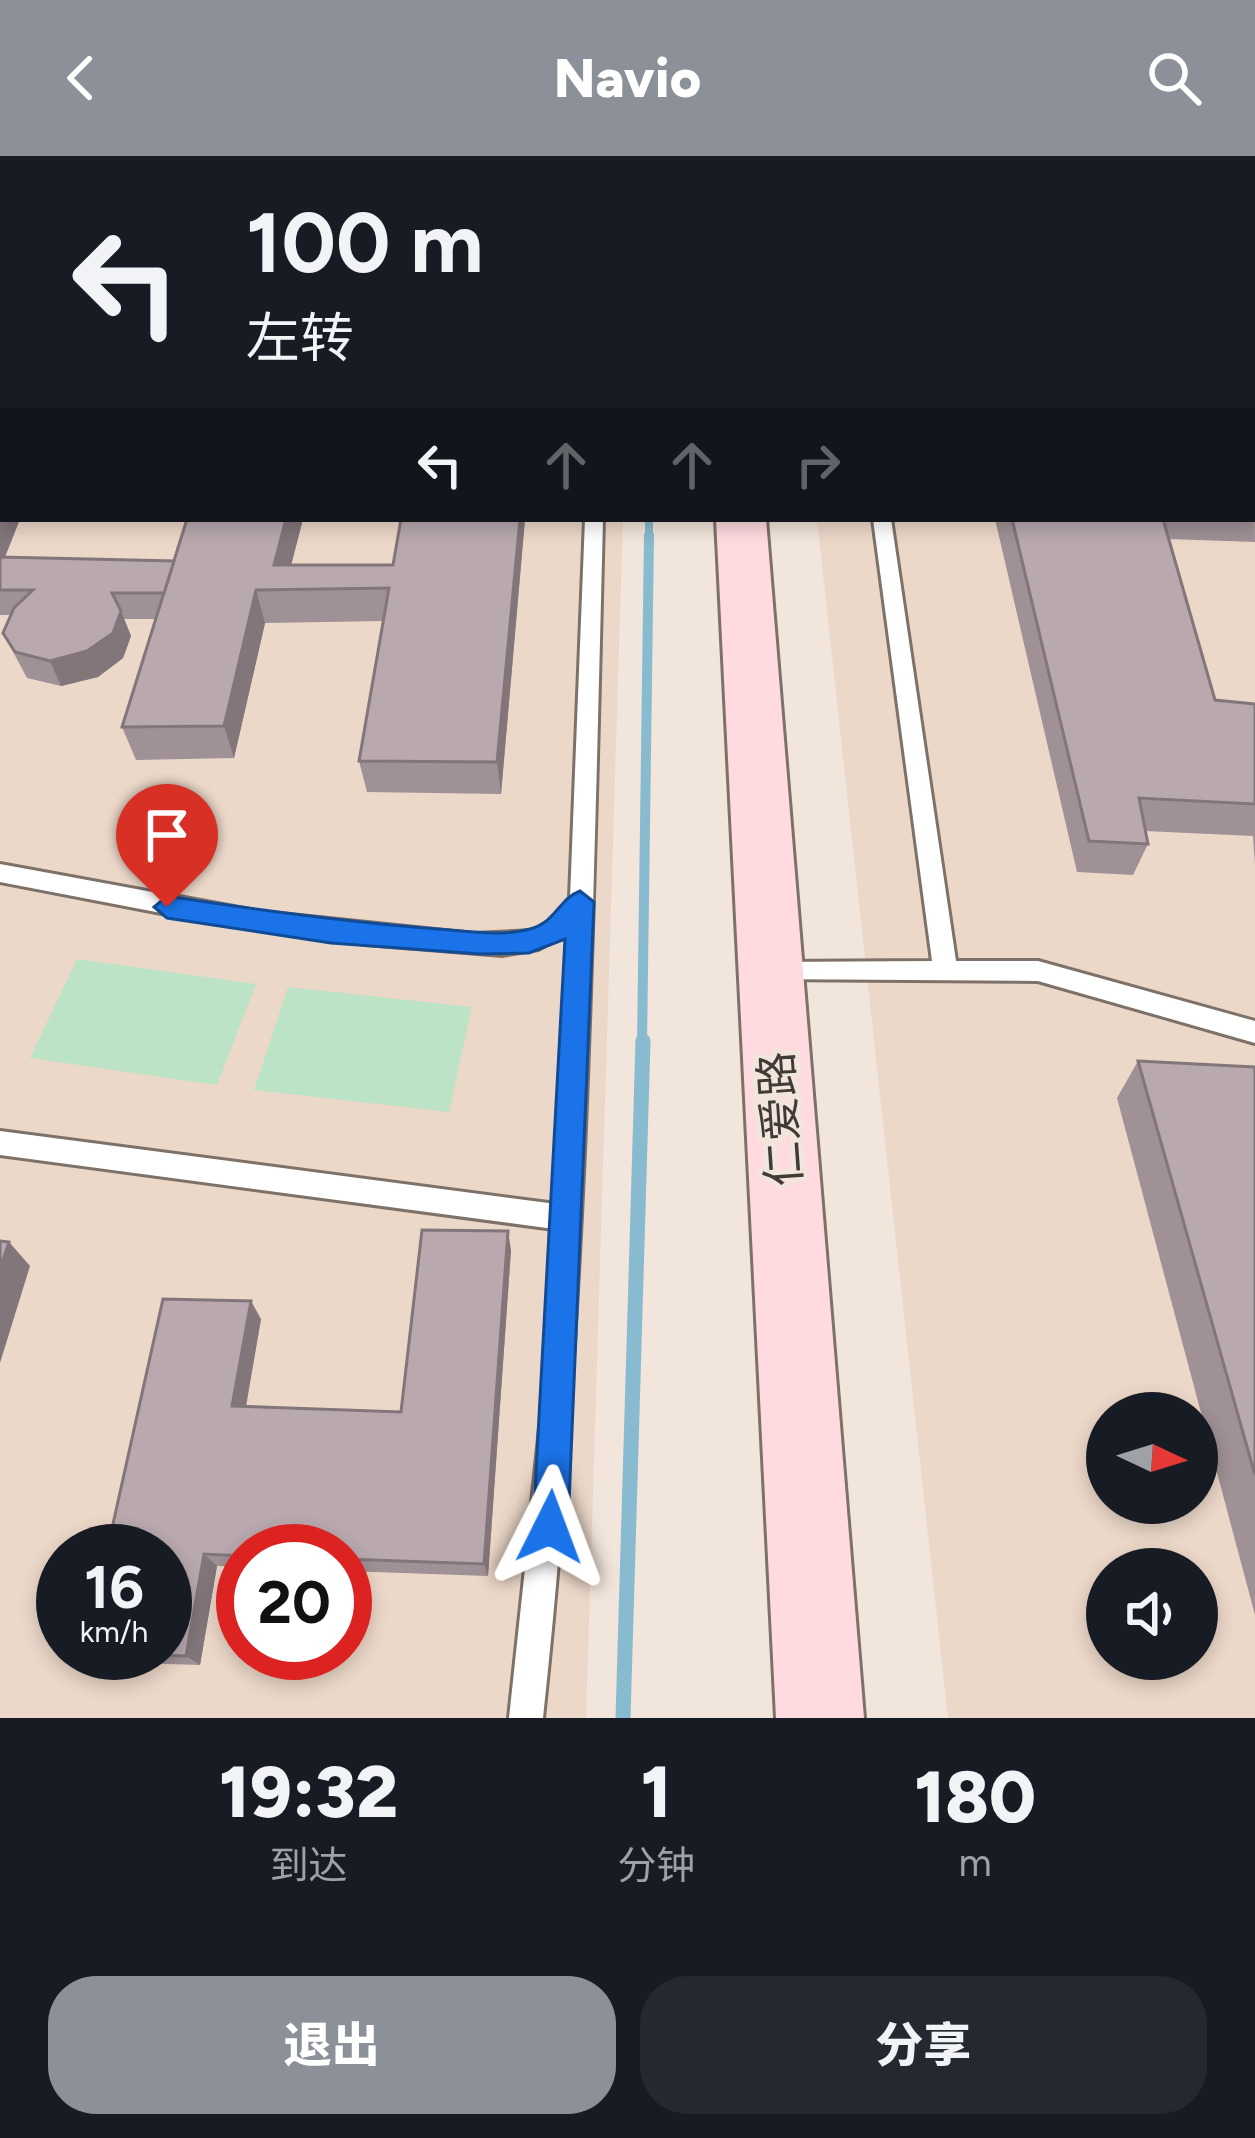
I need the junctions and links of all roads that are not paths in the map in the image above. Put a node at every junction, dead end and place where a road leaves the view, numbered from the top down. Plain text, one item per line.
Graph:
1 (594, 522) edge
2 (741, 522) edge
3 (882, 522) edge
4 (0, 873) edge
5 (580, 902) junction
6 (945, 970) junction
7 (770, 972) junction
8 (1255, 1032) edge
9 (0, 1143) edge
10 (568, 1218) junction
11 (526, 1718) edge
12 (820, 1718) edge

1 - 5 lane
2 - 7 main road, 仁爱路
3 - 6 lane
4 - 5 lane
5 - 10 lane
6 - 7 lane
6 - 8 lane
7 - 12 main road, 仁爱路
9 - 10 lane
10 - 11 lane

